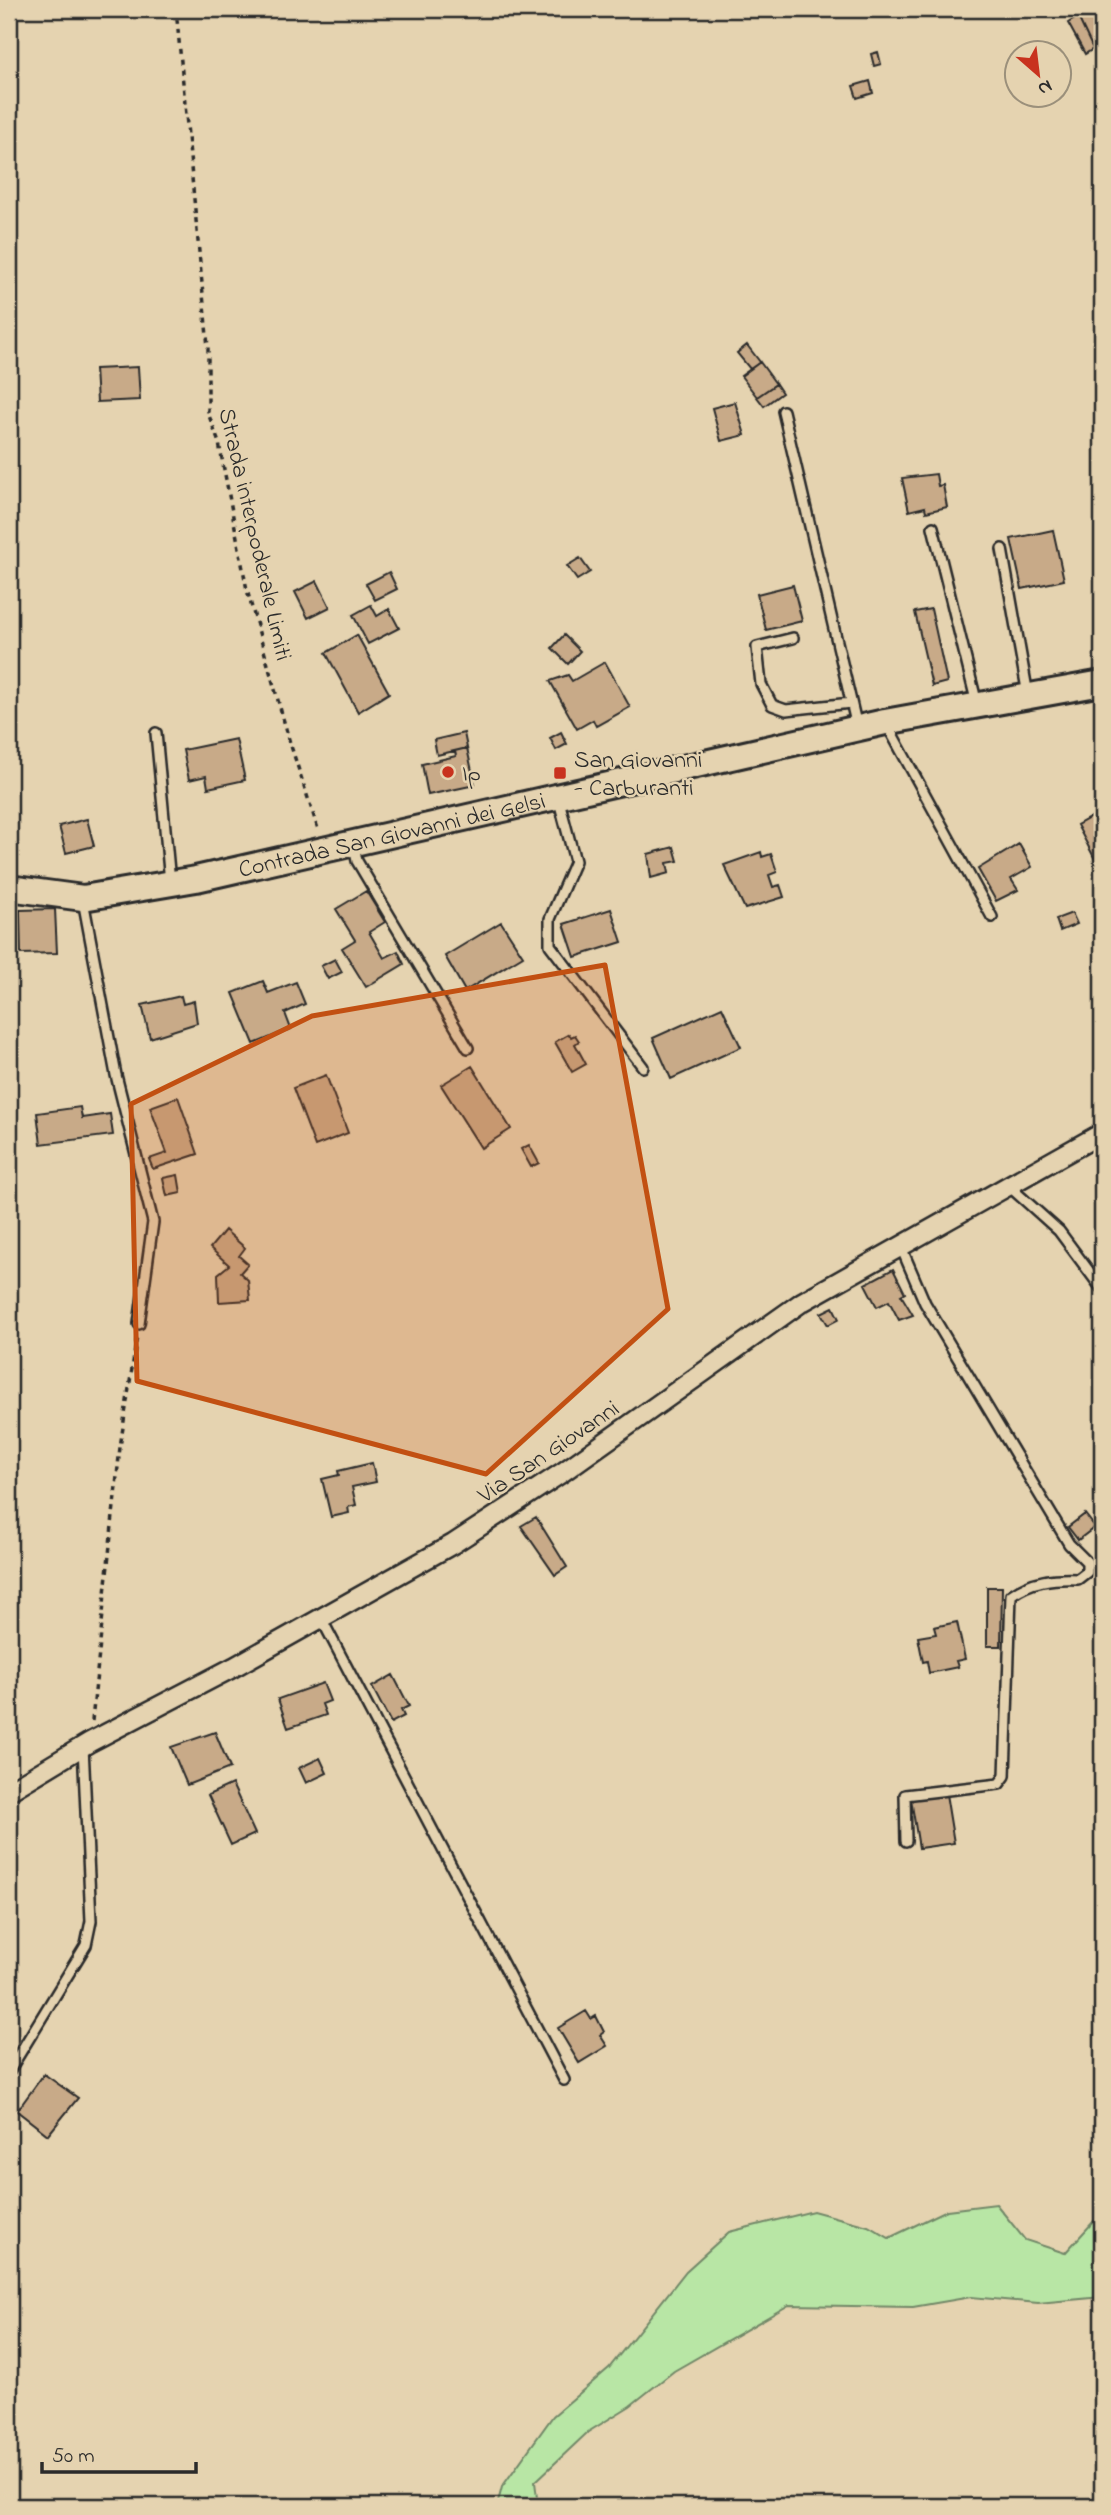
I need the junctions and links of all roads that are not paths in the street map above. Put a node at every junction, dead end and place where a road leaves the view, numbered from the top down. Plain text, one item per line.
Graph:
1 (783, 411) dead end
2 (933, 527) dead end
3 (1002, 549) dead end
4 (793, 638) dead end
5 (1102, 683) edge
6 (1028, 697) junction
7 (851, 703) junction
8 (977, 705) junction
9 (885, 722) junction
10 (858, 728) junction
11 (156, 733) dead end
12 (558, 795) junction
13 (354, 844) junction
14 (170, 883) junction
15 (9, 888) edge
16 (83, 898) junction
17 (992, 917) dead end
18 (468, 1048) dead end
19 (643, 1067) dead end
20 (1102, 1133) edge
21 (1010, 1187) junction
22 (901, 1247) junction
23 (1102, 1289) edge
24 (139, 1324) road end
25 (321, 1618) junction
26 (86, 1744) junction
27 (9, 1791) edge
28 (906, 1841) dead end
29 (9, 2071) edge
30 (564, 2080) dead end

1 - 7 lane
2 - 8 lane
3 - 6 lane
4 - 7 lane
5 - 6 main road, Contrada San Giovanni dei Gelsi
6 - 8 main road, Contrada San Giovanni dei Gelsi
7 - 10 lane
8 - 9 main road, Contrada San Giovanni dei Gelsi
9 - 10 main road, Contrada San Giovanni dei Gelsi
9 - 17 lane
10 - 12 main road, Contrada San Giovanni dei Gelsi
11 - 14 lane
12 - 13 main road, Contrada San Giovanni dei Gelsi
12 - 19 lane
13 - 14 main road, Contrada San Giovanni dei Gelsi
13 - 18 lane
14 - 16 main road, Contrada San Giovanni dei Gelsi
15 - 16 main road, Contrada San Giovanni dei Gelsi
16 - 24 lane
20 - 21 street, Via San Giovanni
21 - 22 street, Via San Giovanni
21 - 23 lane
22 - 25 street, Via San Giovanni
22 - 28 lane
25 - 26 street, Via San Giovanni
25 - 30 lane
26 - 27 street, Via San Giovanni
26 - 29 lane

